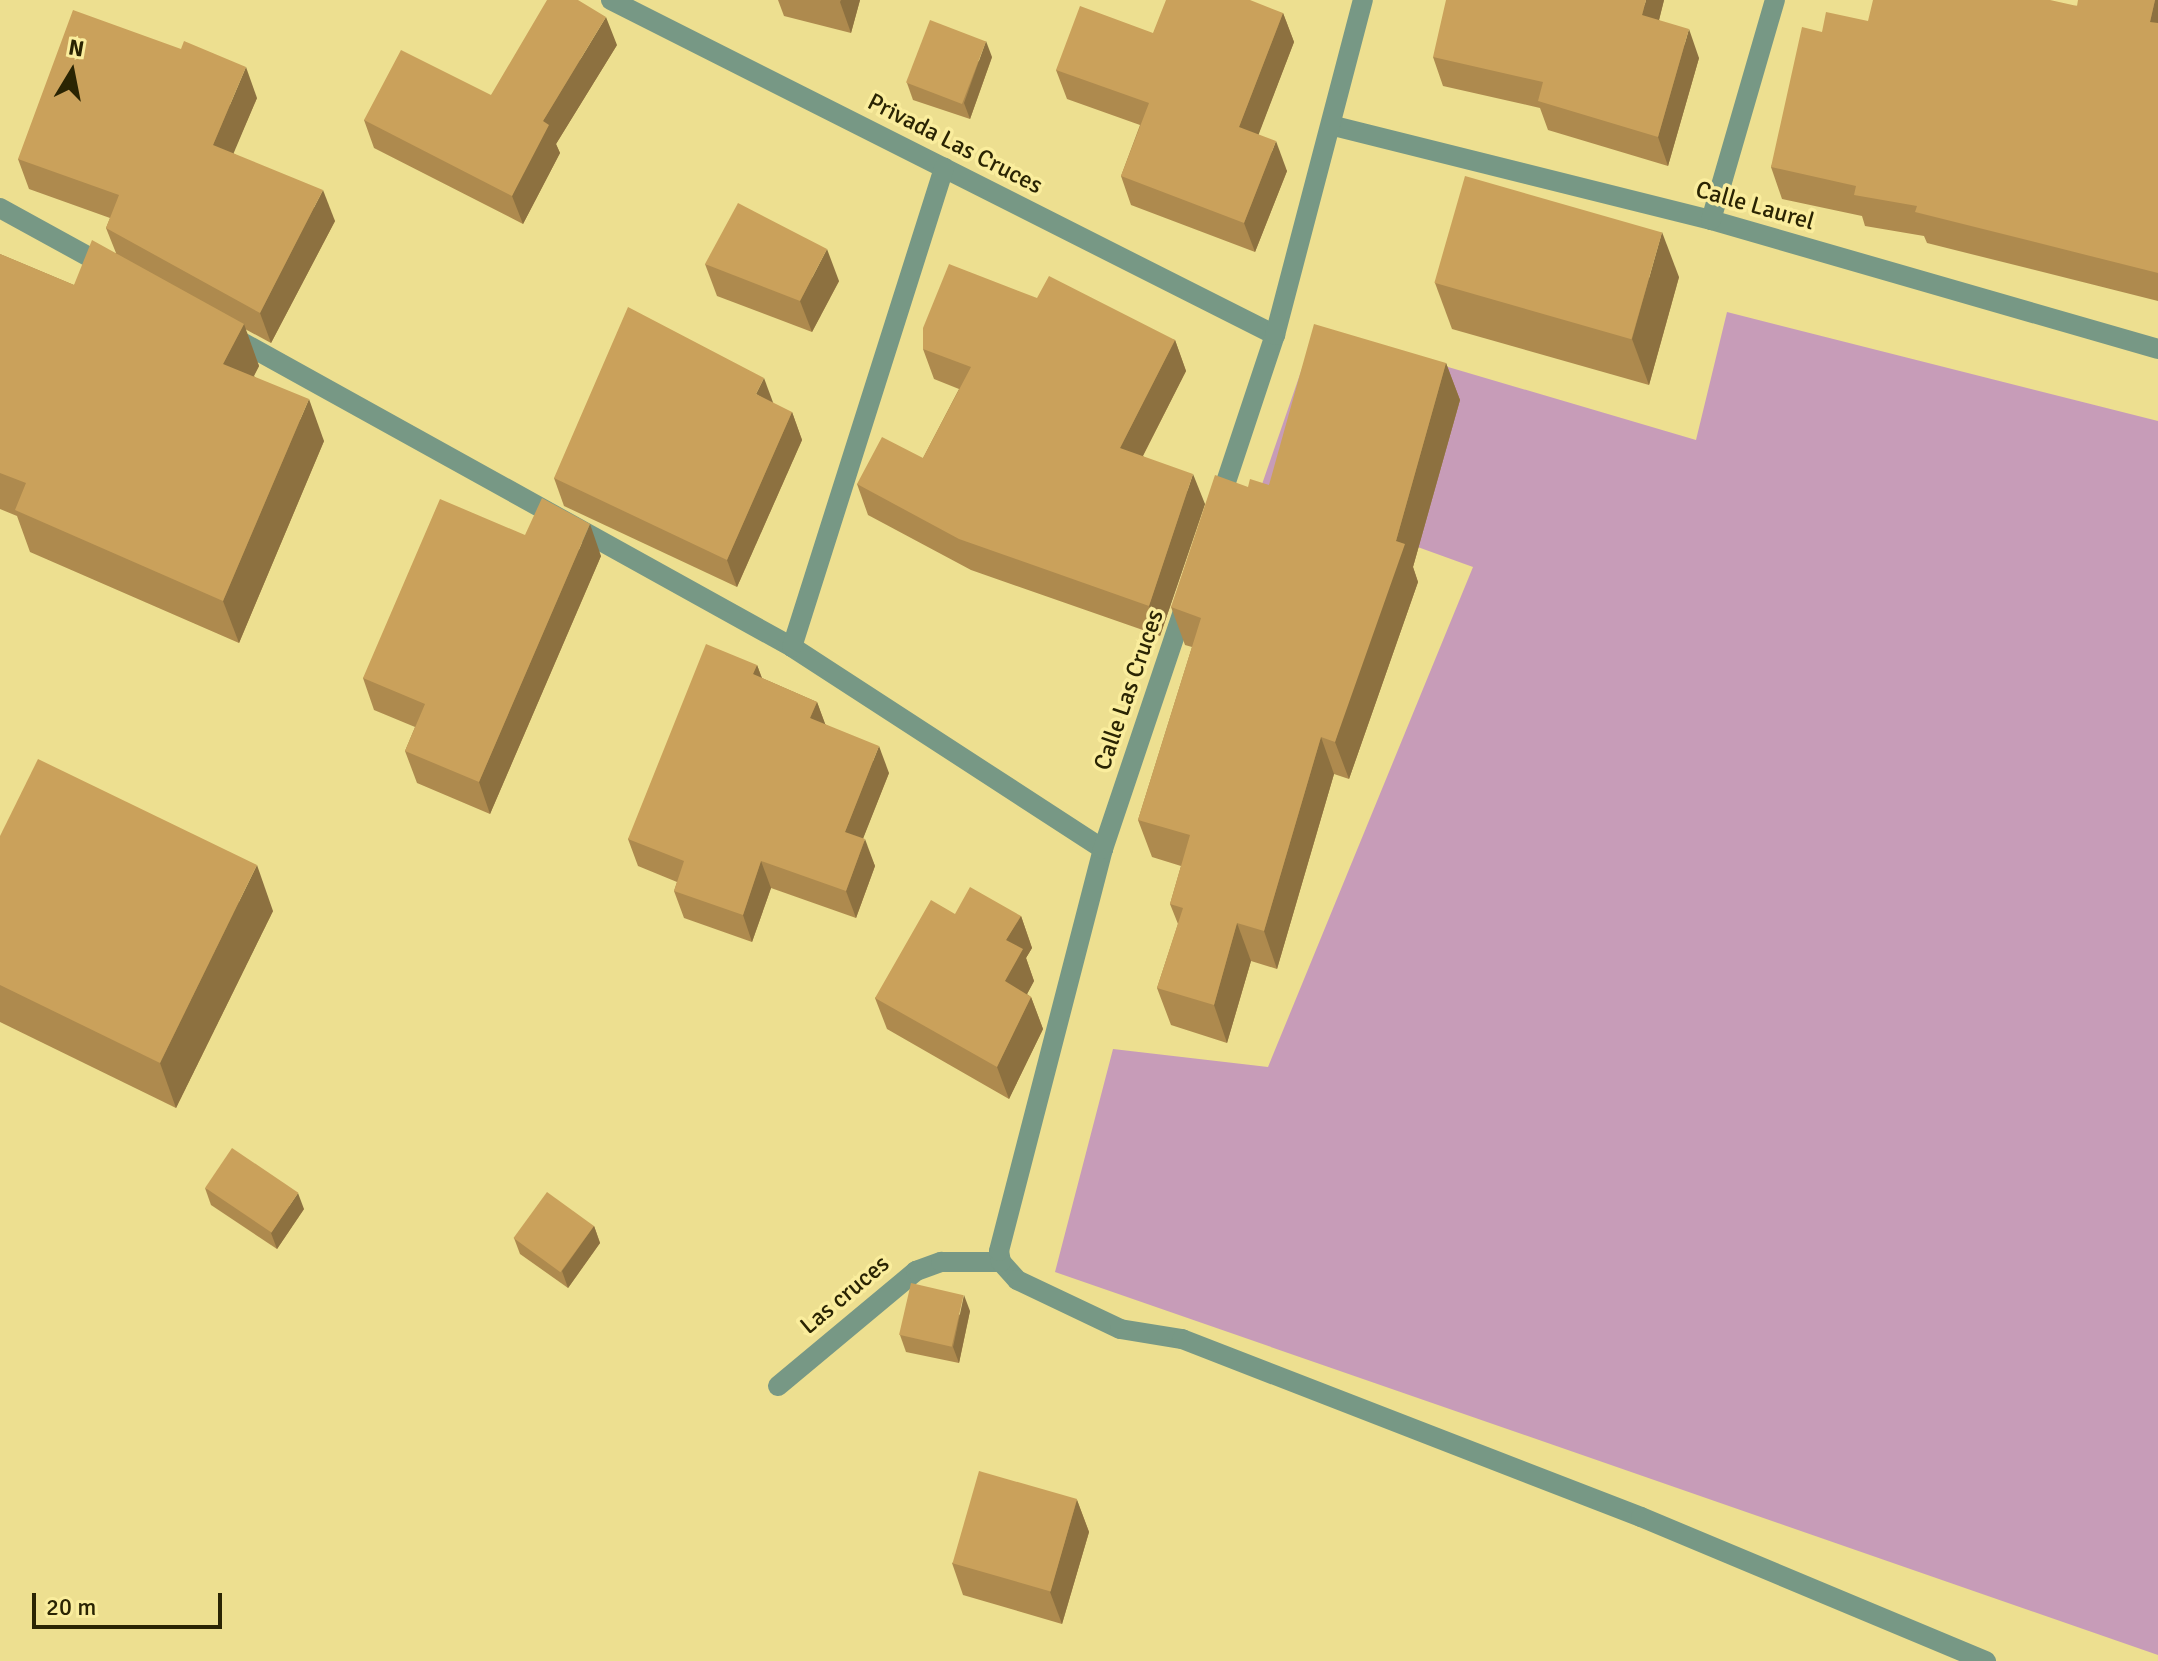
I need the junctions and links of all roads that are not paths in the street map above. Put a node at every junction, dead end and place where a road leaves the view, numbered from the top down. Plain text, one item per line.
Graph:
1 (611, 0) edge
2 (1363, 0) edge
3 (1775, 0) edge
4 (1334, 126) junction
5 (944, 168) junction
6 (0, 208) edge
7 (1711, 220) junction
8 (125, 277) edge
9 (208, 324) edge
10 (1275, 335) junction
11 (2158, 349) edge
12 (1210, 531) edge
13 (1194, 577) edge
14 (792, 647) junction
15 (1103, 849) junction
16 (1001, 1262) junction
17 (778, 1386) dead end
18 (1986, 1661) edge

1 - 5 street, Privada Las Cruces
2 - 4 street
3 - 7 street
4 - 7 street, Calle Laurel
4 - 10 street
5 - 10 street, Privada Las Cruces
5 - 14 street
6 - 8 street
7 - 11 street, Calle Laurel
9 - 14 street
10 - 12 street
13 - 15 street, Calle Las Cruces
14 - 15 street
15 - 16 street, Calle Las Cruces
16 - 17 street, Las cruces
16 - 18 street

